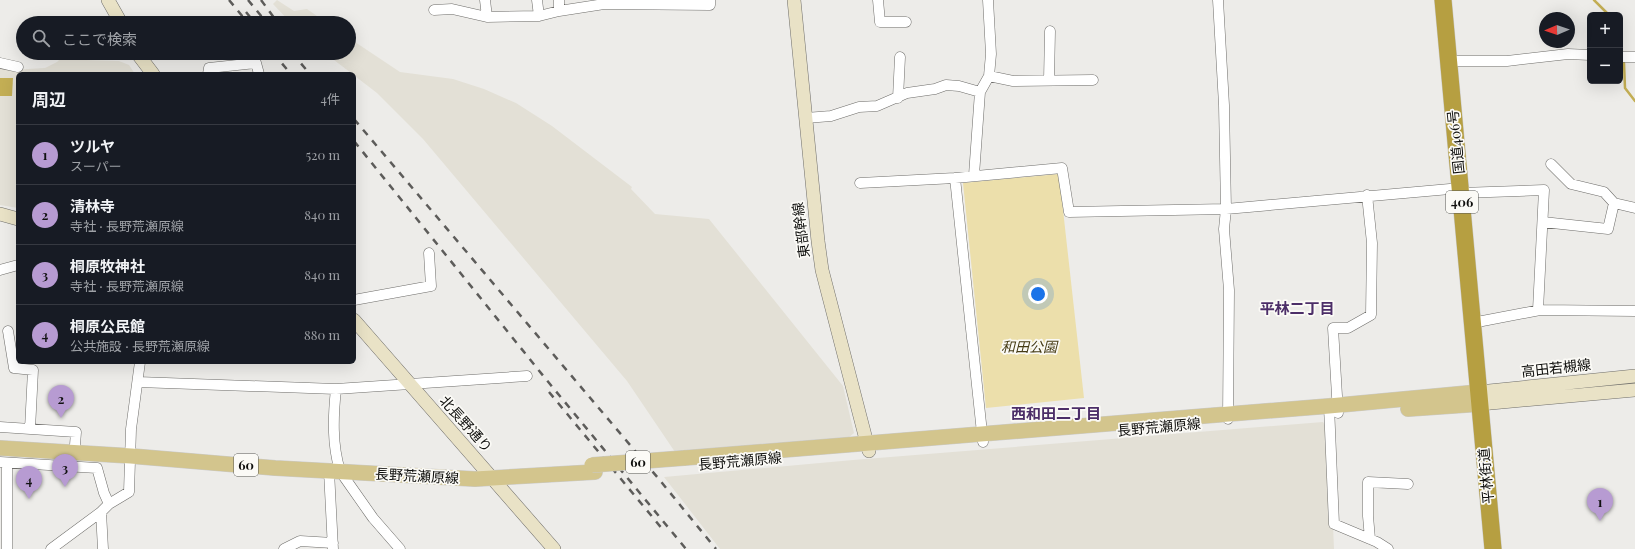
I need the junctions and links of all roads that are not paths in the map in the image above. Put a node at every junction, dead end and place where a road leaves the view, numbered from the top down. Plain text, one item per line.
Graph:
1 (108, 0) edge
2 (485, 0) edge
3 (537, 0) edge
4 (559, 0) edge
5 (710, 0) edge
6 (794, 0) edge
7 (878, 0) edge
8 (988, 0) edge
9 (1218, 0) edge
10 (1444, 0) edge
11 (603, 2) edge
12 (638, 2) edge
13 (681, 2) edge
14 (449, 5) edge
15 (434, 10) dead end
16 (559, 11) junction
17 (117, 16) edge
18 (539, 16) junction
19 (487, 17) junction
20 (906, 22) dead end
21 (1050, 31) dead end
22 (1587, 55) edge
23 (1623, 56) edge
24 (900, 57) dead end
25 (1635, 57) edge
26 (142, 60) edge
27 (1448, 61) junction
28 (0, 63) edge
29 (18, 67) dead end
30 (151, 72) edge
31 (208, 72) edge
32 (258, 72) edge
33 (989, 76) junction
34 (1049, 80) junction
35 (1093, 80) dead end
36 (980, 92) junction
37 (898, 98) junction
38 (806, 118) junction
39 (1551, 164) dead end
40 (974, 175) junction
41 (955, 178) junction
42 (860, 183) dead end
43 (1461, 190) junction
44 (1367, 195) junction
45 (1614, 203) junction
46 (1635, 208) edge
47 (1226, 209) junction
48 (0, 214) edge
49 (16, 218) edge
50 (1543, 222) junction
51 (429, 253) dead end
52 (16, 266) edge
53 (0, 270) edge
54 (356, 300) edge
55 (1538, 310) junction
56 (1635, 311) edge
57 (356, 322) edge
58 (1472, 323) junction
59 (8, 331) dead end
60 (140, 364) edge
61 (527, 376) dead end
62 (1635, 376) edge
63 (138, 382) junction
64 (410, 385) junction
65 (336, 389) junction
66 (1635, 390) edge
67 (1480, 398) junction
68 (1334, 410) junction
69 (1228, 418) junction
70 (0, 427) edge
71 (30, 429) junction
72 (983, 438) junction
73 (0, 440) edge
74 (868, 447) junction
75 (0, 448) edge
76 (131, 452) junction
77 (76, 454) junction
78 (4, 462) edge
79 (336, 468) junction
80 (489, 474) junction
81 (1408, 484) dead end
82 (109, 504) junction
83 (101, 512) junction
84 (4, 523) edge
85 (1375, 543) edge
86 (333, 546) edge
87 (7, 549) edge
88 (50, 549) edge
89 (103, 549) edge
90 (284, 549) edge
91 (400, 549) edge
92 (554, 549) edge
93 (1388, 549) edge
94 (1493, 549) edge

1 - 17 street
2 - 19 street
3 - 18 street
4 - 16 street
5 - 13 street
6 - 38 street, 東部幹線
7 - 20 street
8 - 33 street
9 - 47 street
10 - 27 highway, 国道406号 / 406
11 - 12 street
11 - 16 street
12 - 13 street
14 - 15 street
14 - 19 street
16 - 18 street
18 - 19 street
21 - 34 street
22 - 27 street
23 - 25 street
24 - 37 street
26 - 30 street
27 - 43 highway, 国道406号 / 406
28 - 29 street
31 - 32 street
33 - 34 street
33 - 36 street
34 - 35 street
36 - 37 street
36 - 40 street
37 - 38 street
38 - 74 street, 東部幹線
39 - 45 street
40 - 41 street
40 - 47 street
41 - 42 street
41 - 72 street
43 - 44 street
43 - 50 street
43 - 58 highway, 国道406号 / 406
44 - 47 street
44 - 68 street
45 - 46 street
45 - 50 street
47 - 69 street
48 - 49 street
50 - 55 street
51 - 54 street
52 - 53 street
55 - 56 street
55 - 58 street
57 - 64 street, 北長野通り
58 - 67 highway, 国道406号 / 406
59 - 71 street
60 - 63 street
61 - 64 street
62 - 67 street, 高田若槻線
63 - 65 street
63 - 76 street
64 - 65 street
64 - 80 street, 北長野通り
65 - 79 street
66 - 67 street, 高田若槻線
67 - 68 main road, 長野荒瀬原線 / 60
67 - 94 highway, 平林街道 / 406
68 - 69 main road, 長野荒瀬原線 / 60
68 - 85 street
69 - 72 main road, 長野荒瀬原線 / 60
70 - 71 street
71 - 77 street
72 - 74 main road, 長野荒瀬原線 / 60
73 - 77 main road, 長野荒瀬原線 / 60
74 - 80 main road, 長野荒瀬原線 / 60
75 - 77 main road, 長野荒瀬原線 / 60
76 - 77 main road, 長野荒瀬原線 / 60
76 - 79 main road, 長野荒瀬原線 / 60
76 - 82 street
77 - 78 street
77 - 82 street
78 - 84 street
79 - 80 main road, 長野荒瀬原線 / 60
79 - 86 street
79 - 91 street
80 - 92 street, 北長野通り
81 - 85 street
82 - 83 street
83 - 88 street
83 - 89 street
84 - 87 street
85 - 93 street
86 - 90 street

